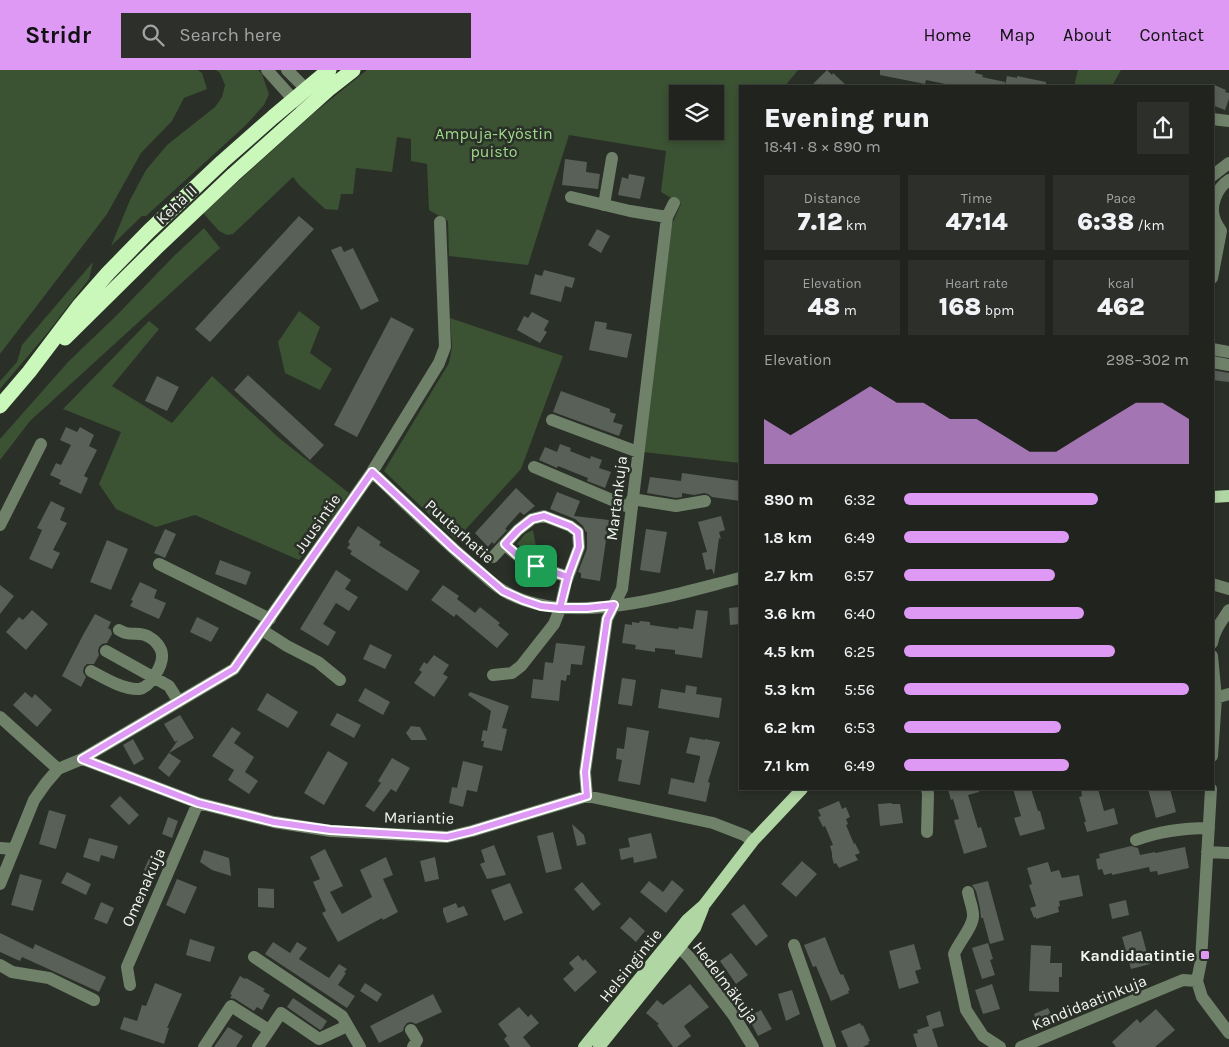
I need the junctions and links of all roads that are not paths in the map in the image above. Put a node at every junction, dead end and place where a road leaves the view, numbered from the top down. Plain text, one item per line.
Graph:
1 (267, 70) edge
2 (287, 70) edge
3 (329, 70) edge
4 (353, 70) edge
5 (306, 89) junction
6 (293, 99) junction
7 (308, 108) junction
8 (1214, 119) edge
9 (1229, 121) edge
10 (612, 158) dead end
11 (1229, 163) edge
12 (1214, 174) edge
13 (1229, 180) edge
14 (571, 197) dead end
15 (1214, 200) edge
16 (674, 203) dead end
17 (604, 205) junction
18 (667, 217) junction
19 (440, 222) dead end
20 (1219, 229) edge
21 (1214, 264) edge
22 (1214, 349) edge
23 (1229, 352) edge
24 (1214, 362) edge
25 (1229, 365) edge
26 (29, 372) junction
27 (0, 406) edge
28 (552, 420) dead end
29 (41, 444) dead end
30 (638, 452) junction
31 (534, 467) dead end
32 (372, 472) junction
33 (1229, 496) edge
34 (1214, 497) edge
35 (705, 501) dead end
36 (632, 503) junction
37 (0, 525) edge
38 (505, 544) junction
39 (493, 557) dead end
40 (159, 564) dead end
41 (568, 577) junction
42 (739, 578) edge
43 (1214, 585) edge
44 (1229, 589) edge
45 (614, 605) junction
46 (560, 608) junction
47 (1229, 610) edge
48 (270, 619) junction
49 (119, 630) dead end
50 (262, 630) junction
51 (1214, 635) edge
52 (106, 651) dead end
53 (92, 671) dead end
54 (493, 675) dead end
55 (154, 678) junction
56 (340, 680) dead end
57 (1229, 694) edge
58 (1214, 699) edge
59 (179, 702) junction
60 (0, 717) edge
61 (82, 759) junction
62 (58, 769) junction
63 (801, 790) edge
64 (927, 790) edge
65 (1211, 790) edge
66 (587, 796) junction
67 (198, 803) junction
68 (1209, 828) junction
69 (927, 832) dead end
70 (1136, 840) dead end
71 (753, 841) junction
72 (0, 848) edge
73 (14, 849) junction
74 (1207, 852) junction
75 (1229, 853) edge
76 (0, 884) edge
77 (968, 892) dead end
78 (675, 943) junction
79 (794, 945) dead end
80 (254, 957) dead end
81 (0, 965) edge
82 (1197, 982) junction
83 (130, 985) dead end
84 (94, 1000) dead end
85 (347, 1026) junction
86 (269, 1030) junction
87 (411, 1030) dead end
88 (1229, 1033) edge
89 (204, 1047) edge
90 (258, 1047) edge
91 (360, 1047) edge
92 (413, 1047) edge
93 (584, 1047) edge
94 (599, 1047) edge
95 (753, 1047) edge
96 (830, 1047) edge
97 (1000, 1047) edge
98 (1021, 1047) edge

1 - 6 street
2 - 5 street
3 - 5 highway, Kehä II
4 - 7 highway, Kehä II
5 - 6 highway, Kehä II
5 - 7 street
6 - 7 street
6 - 26 highway, Kehä II
7 - 26 highway, Kehä II
8 - 9 street
10 - 17 street
11 - 12 street
13 - 15 street
14 - 17 street
16 - 18 street, Martankuja
17 - 18 street
18 - 30 street, Martankuja
19 - 32 street, Juusintie
20 - 21 street
22 - 23 street
24 - 25 street
26 - 27 highway, Kehä II
28 - 30 street
29 - 37 street
30 - 36 street, Martankuja
31 - 36 street
32 - 46 street, Puutarhatie
32 - 48 street, Juusintie
33 - 34 main road
35 - 36 street
36 - 45 street, Martankuja
38 - 39 street
38 - 41 street
38 - 41 street
40 - 48 street
41 - 46 street
42 - 45 street, Puutarhatie
43 - 44 street
45 - 46 street, Puutarhatie
45 - 66 street, Martankuja
46 - 54 street
47 - 51 street
48 - 50 street, Juusintie
49 - 55 street
50 - 56 street
50 - 59 street, Juusintie
52 - 55 street
53 - 55 street
55 - 59 street
57 - 58 street
59 - 61 street, Juusintie
60 - 62 street
61 - 62 street, Juusintie
61 - 67 street, Mariantie
62 - 73 street
63 - 71 main road, Helsingintie
64 - 69 street
65 - 68 street
66 - 67 street, Mariantie
66 - 71 street, Mariantie
67 - 83 street, Omenakuja
68 - 70 street
68 - 74 street
71 - 78 main road, Helsingintie
72 - 73 street
73 - 76 street
74 - 75 street
74 - 82 street
77 - 97 street
78 - 93 main road, Helsingintie
78 - 94 main road, Helsingintie
78 - 95 street, Hedelmäkuja
79 - 96 street
80 - 85 street
81 - 84 street
82 - 88 street
82 - 98 street, Kandidaatinkuja
85 - 86 street
85 - 91 street
86 - 89 street
86 - 90 street
87 - 92 street

